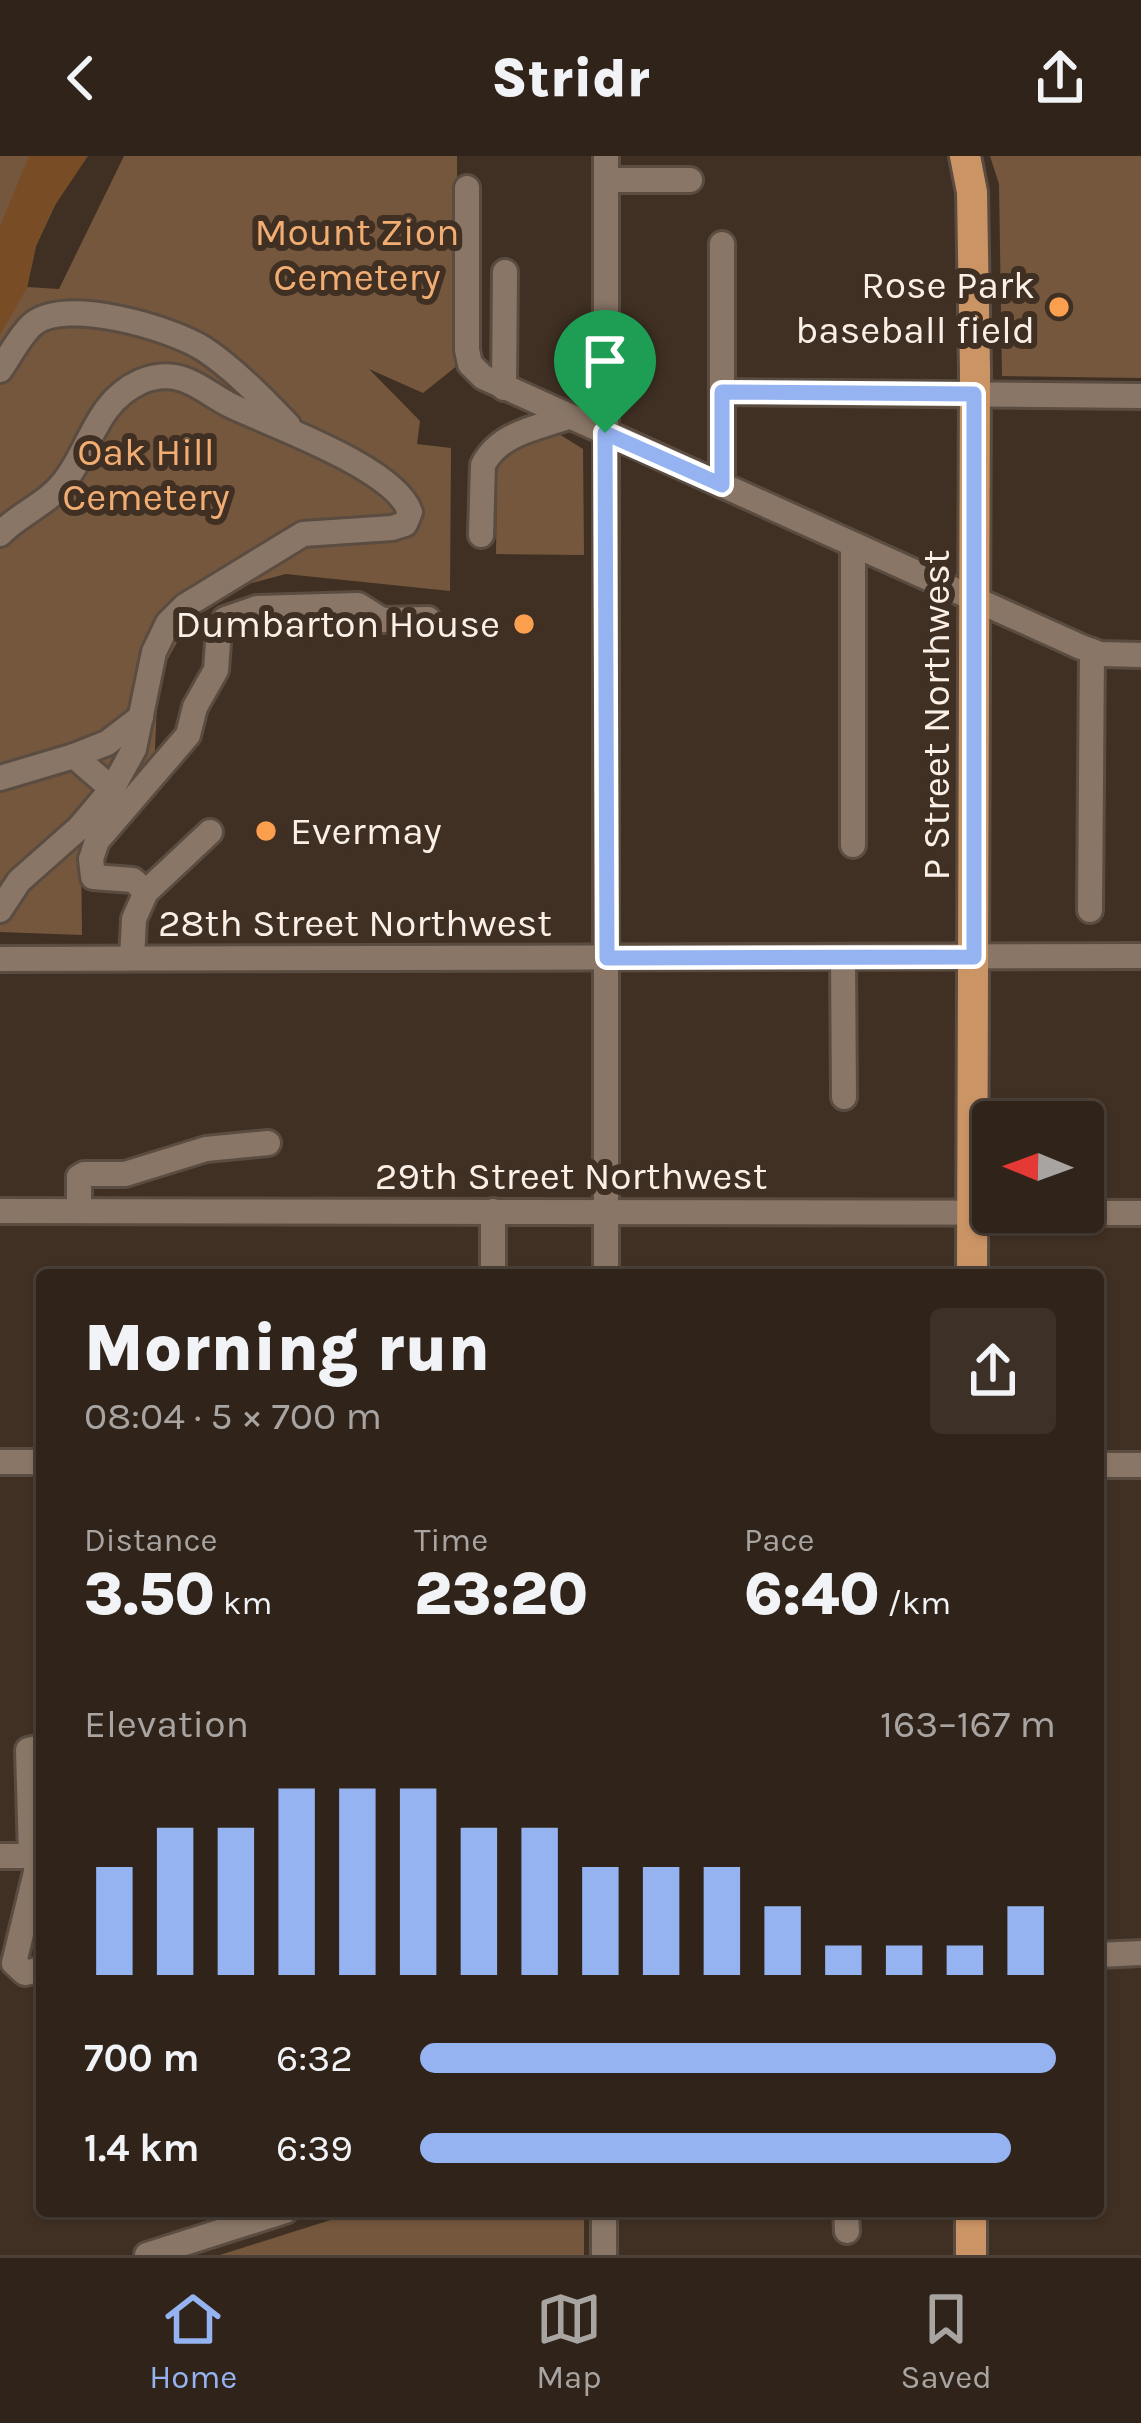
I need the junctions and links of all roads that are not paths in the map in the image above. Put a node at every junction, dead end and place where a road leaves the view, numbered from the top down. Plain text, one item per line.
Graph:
1 (964, 156) edge
2 (606, 168) edge
3 (690, 180) dead end
4 (467, 188) dead end
5 (722, 244) dead end
6 (506, 272) dead end
7 (0, 370) edge
8 (504, 388) junction
9 (722, 392) junction
10 (974, 394) junction
11 (1141, 396) edge
12 (568, 417) junction
13 (605, 433) junction
14 (298, 435) junction
15 (722, 485) junction
16 (19, 518) edge
17 (482, 536) dead end
18 (853, 545) junction
19 (974, 598) junction
20 (428, 619) dead end
21 (1091, 651) junction
22 (1141, 655) edge
23 (141, 717) junction
24 (74, 756) junction
25 (0, 778) edge
26 (112, 789) junction
27 (210, 832) dead end
28 (854, 845) dead end
29 (146, 892) junction
30 (0, 910) edge
31 (1090, 910) dead end
32 (1141, 956) edge
33 (843, 957) junction
34 (974, 957) junction
35 (132, 958) junction
36 (607, 958) junction
37 (0, 959) edge
38 (844, 1097) dead end
39 (973, 1101) edge
40 (268, 1143) dead end
41 (0, 1211) edge
42 (80, 1211) junction
43 (493, 1211) junction
44 (607, 1212) junction
45 (1104, 1213) edge
46 (1141, 1213) edge
47 (972, 1214) edge
48 (972, 1233) edge
49 (493, 1269) edge
50 (606, 1269) edge
51 (972, 1269) edge
52 (0, 1462) edge
53 (36, 1462) edge
54 (1104, 1465) edge
55 (1141, 1465) edge
56 (36, 1749) edge
57 (0, 1856) edge
58 (36, 1856) edge
59 (36, 1871) edge
60 (1141, 1954) edge
61 (1104, 1955) edge
62 (36, 1970) edge
63 (266, 2217) edge
64 (604, 2217) edge
65 (971, 2217) edge
66 (147, 2255) edge
67 (604, 2255) edge
68 (971, 2255) edge

1 - 10 main road, P Street Northwest
2 - 3 street
2 - 13 street
4 - 8 street
5 - 9 street
6 - 8 street
7 - 14 street
8 - 12 street
9 - 10 street
9 - 15 street
10 - 11 street
10 - 19 main road, P Street Northwest
12 - 13 street
12 - 17 street
13 - 15 street
13 - 36 street
14 - 16 street
14 - 23 street
15 - 18 street
18 - 19 street
18 - 28 street
19 - 21 street
19 - 34 main road, P Street Northwest
20 - 29 street
21 - 22 street
21 - 31 street
23 - 24 street
23 - 26 street
24 - 25 street
24 - 26 street
26 - 30 street
27 - 29 street
29 - 35 street
32 - 34 street, 28th Street Northwest
33 - 34 street, 28th Street Northwest
33 - 36 street, 28th Street Northwest
33 - 38 street
34 - 39 main road, P Street Northwest
35 - 36 street, 28th Street Northwest
35 - 37 street, 28th Street Northwest
36 - 44 street
40 - 42 street
41 - 42 street, 29th Street Northwest
42 - 43 street, 29th Street Northwest
43 - 44 street, 29th Street Northwest
43 - 49 street
44 - 47 street, 29th Street Northwest
44 - 50 street
45 - 46 street, 29th Street Northwest
48 - 51 main road, P Street Northwest
52 - 53 street
54 - 55 street
56 - 58 street
57 - 58 street
59 - 62 street
60 - 61 street
63 - 66 street
64 - 67 street
65 - 68 main road

